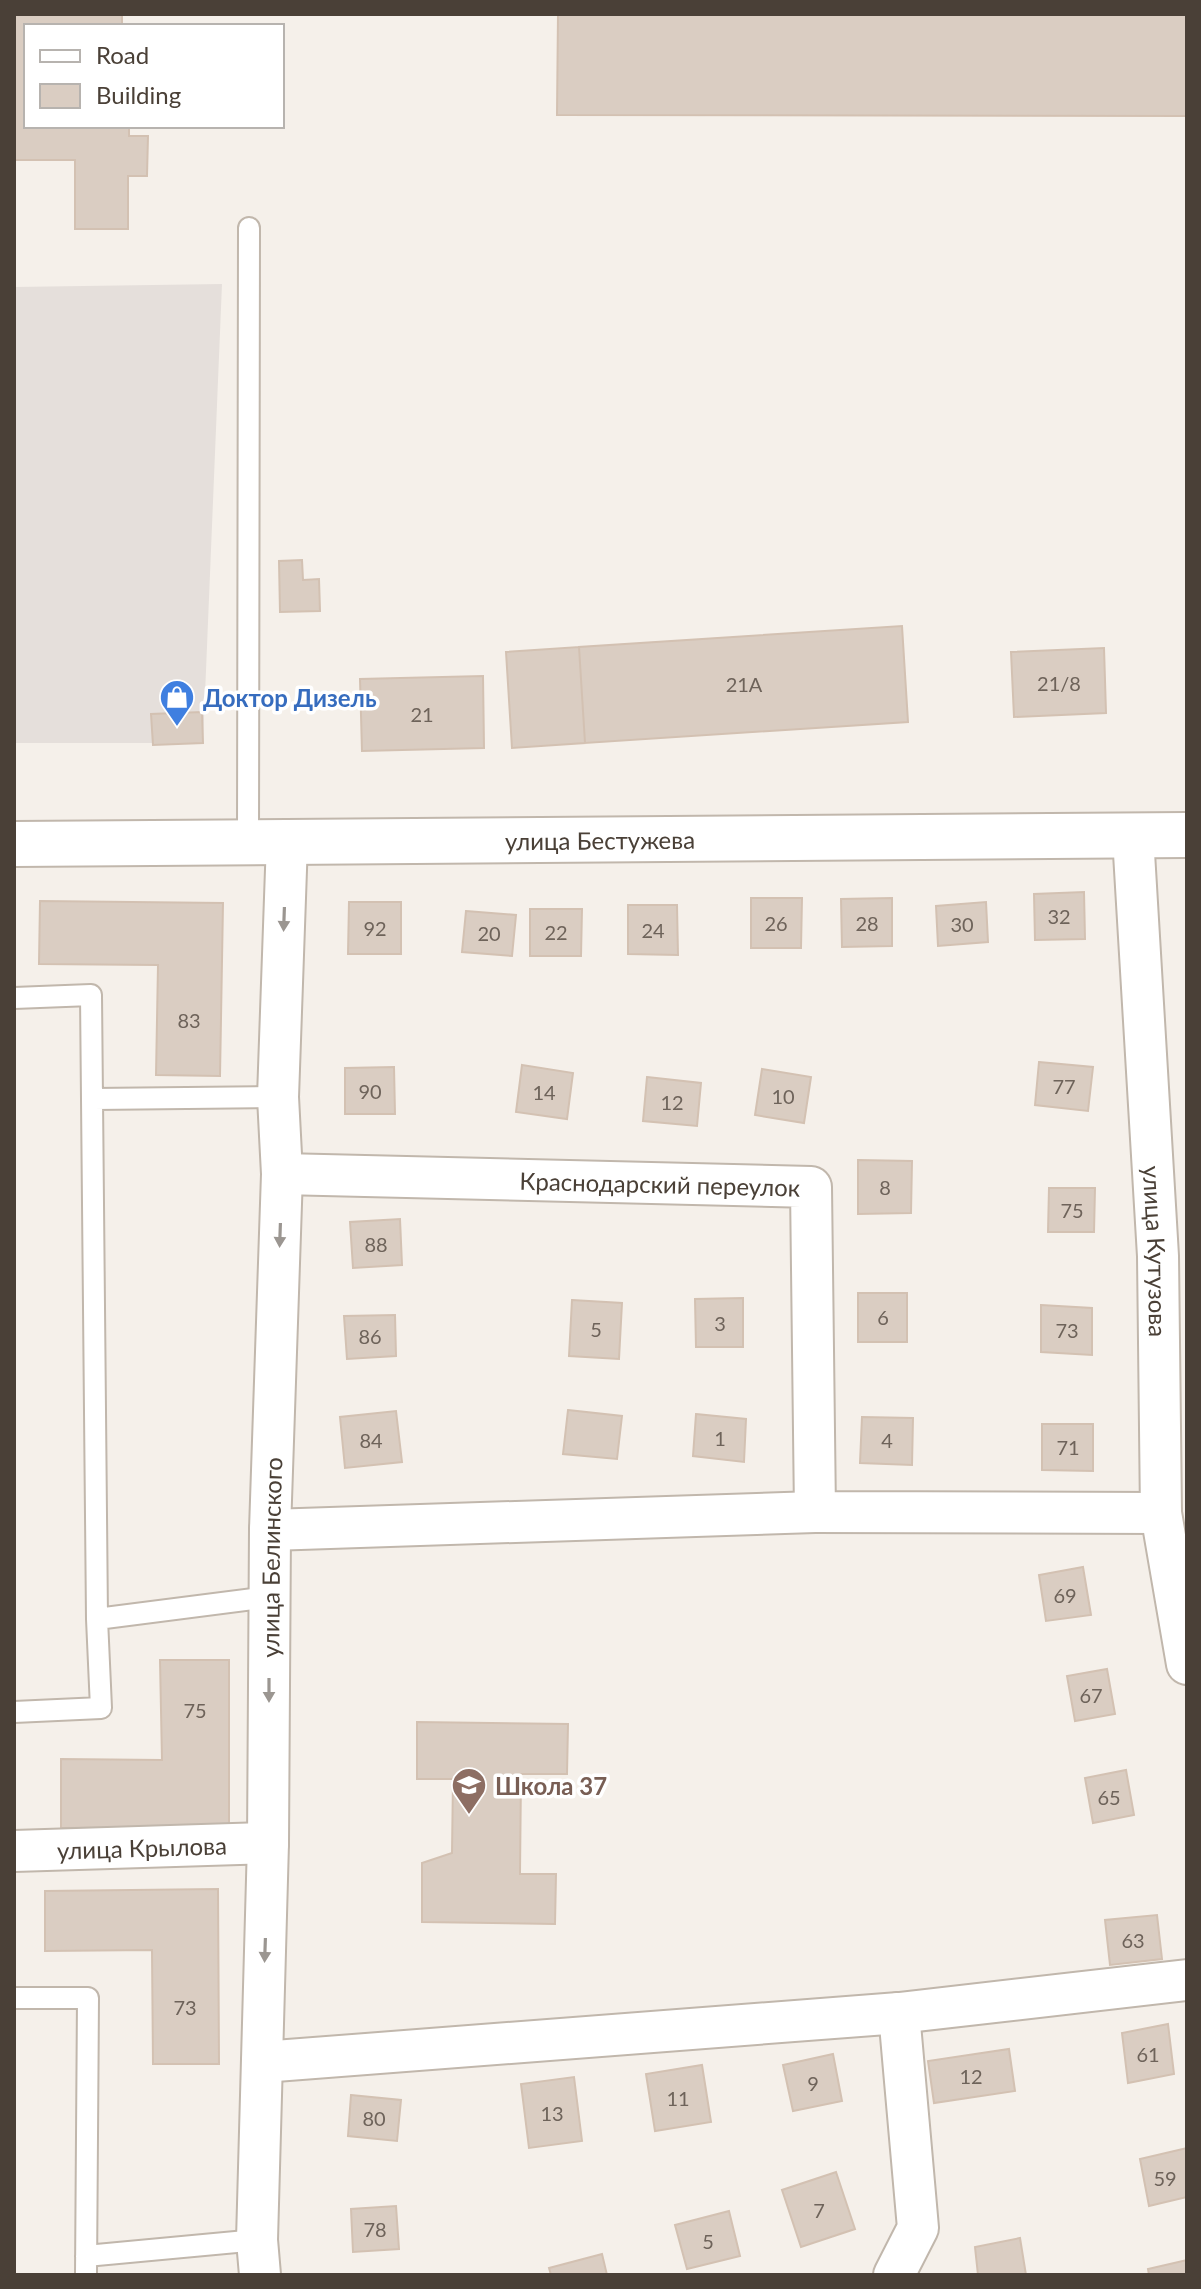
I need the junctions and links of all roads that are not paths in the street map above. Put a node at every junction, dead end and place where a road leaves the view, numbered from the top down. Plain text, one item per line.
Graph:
1 (249, 228) dead end
2 (1187, 835) edge
3 (1133, 836) junction
4 (268, 841) junction
5 (14, 844) edge
6 (14, 998) edge
7 (278, 1097) junction
8 (94, 1099) junction
9 (282, 1174) junction
10 (1172, 1256) edge
11 (815, 1512) junction
12 (1161, 1513) junction
13 (270, 1530) junction
14 (269, 1597) junction
15 (97, 1619) junction
16 (1187, 1664) edge
17 (14, 1712) edge
18 (268, 1843) junction
19 (14, 1851) edge
20 (1187, 1980) edge
21 (14, 1998) edge
22 (899, 2013) junction
23 (262, 2062) junction
24 (258, 2258) edge
25 (86, 2265) edge
26 (894, 2275) edge

1 - 4 lane
2 - 3 street, улица Бестужева
3 - 4 street, улица Бестужева
3 - 10 street, улица Кутузова
4 - 5 street, улица Бестужева
4 -> 7 street, улица Белинского
6 - 8 lane
7 - 8 lane
7 - 9 street, улица Белинского
8 - 15 lane
9 - 11 street, Краснодарский переулок
9 -> 13 street, улица Белинского
10 - 12 street, улица Кутузова
11 - 12 street
11 - 13 street
12 - 16 street, улица Кутузова
13 - 14 street, улица Белинского
14 - 15 lane
14 -> 18 street, улица Белинского
15 - 17 lane
18 - 19 street, улица Крылова
18 -> 23 street, улица Белинского
20 - 22 street
21 - 25 lane
22 - 23 street
22 - 26 street
23 - 24 street, улица Белинского
24 - 25 lane

